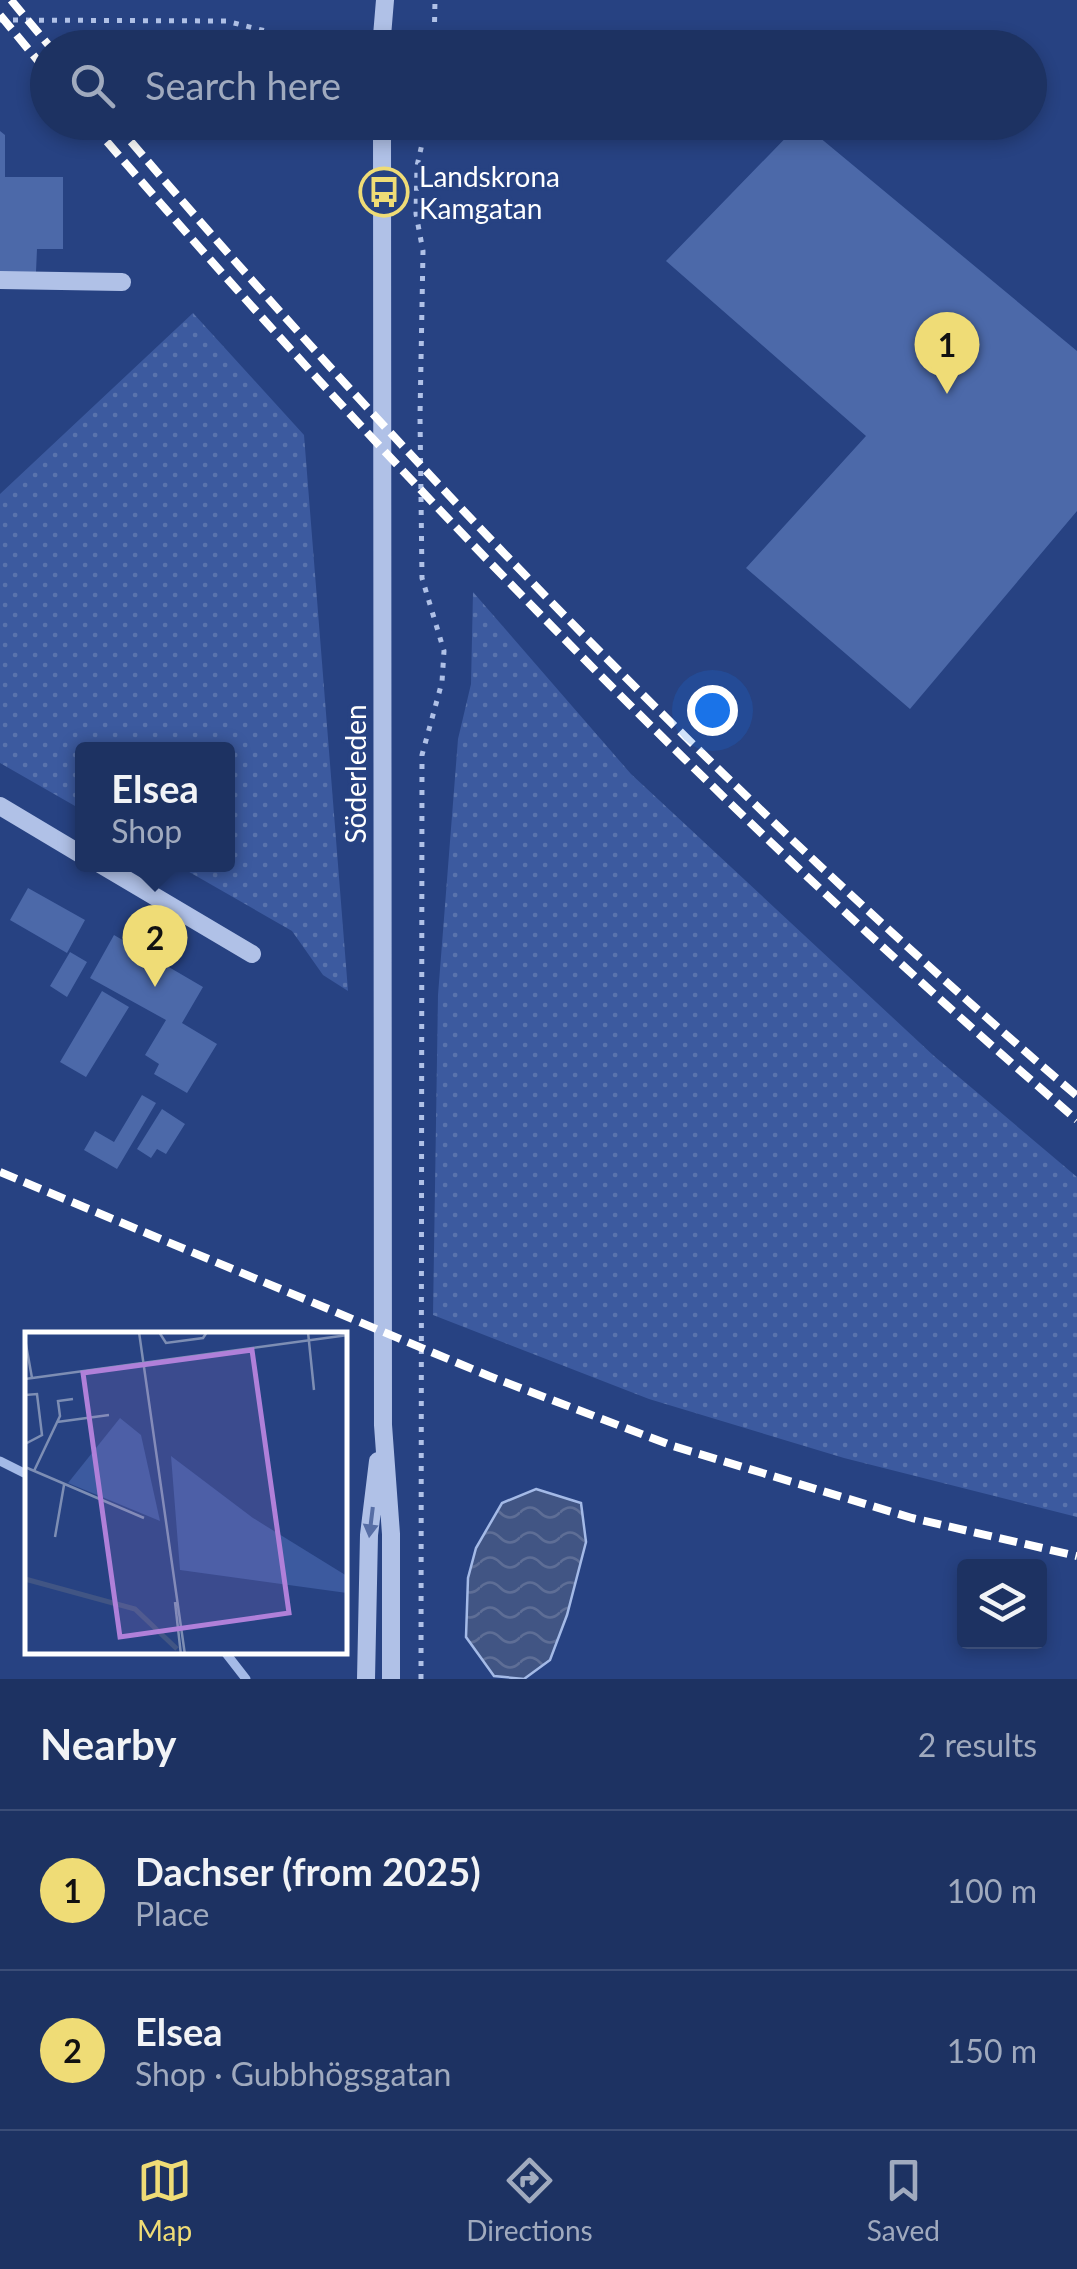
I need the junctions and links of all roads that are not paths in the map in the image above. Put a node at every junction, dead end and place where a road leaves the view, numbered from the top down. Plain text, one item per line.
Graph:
1 (386, 0) edge
2 (383, 30) edge
3 (382, 140) edge
4 (0, 280) edge
5 (122, 282) dead end
6 (0, 806) edge
7 (75, 850) edge
8 (114, 872) edge
9 (252, 954) dead end
10 (383, 1425) junction
11 (366, 1679) edge
12 (392, 1679) edge

1 - 2 street
3 - 10 street, Söderleden
4 - 5 street
6 - 7 street
8 - 9 street
10 -> 11 street, Söderleden
10 - 12 street, Söderleden

